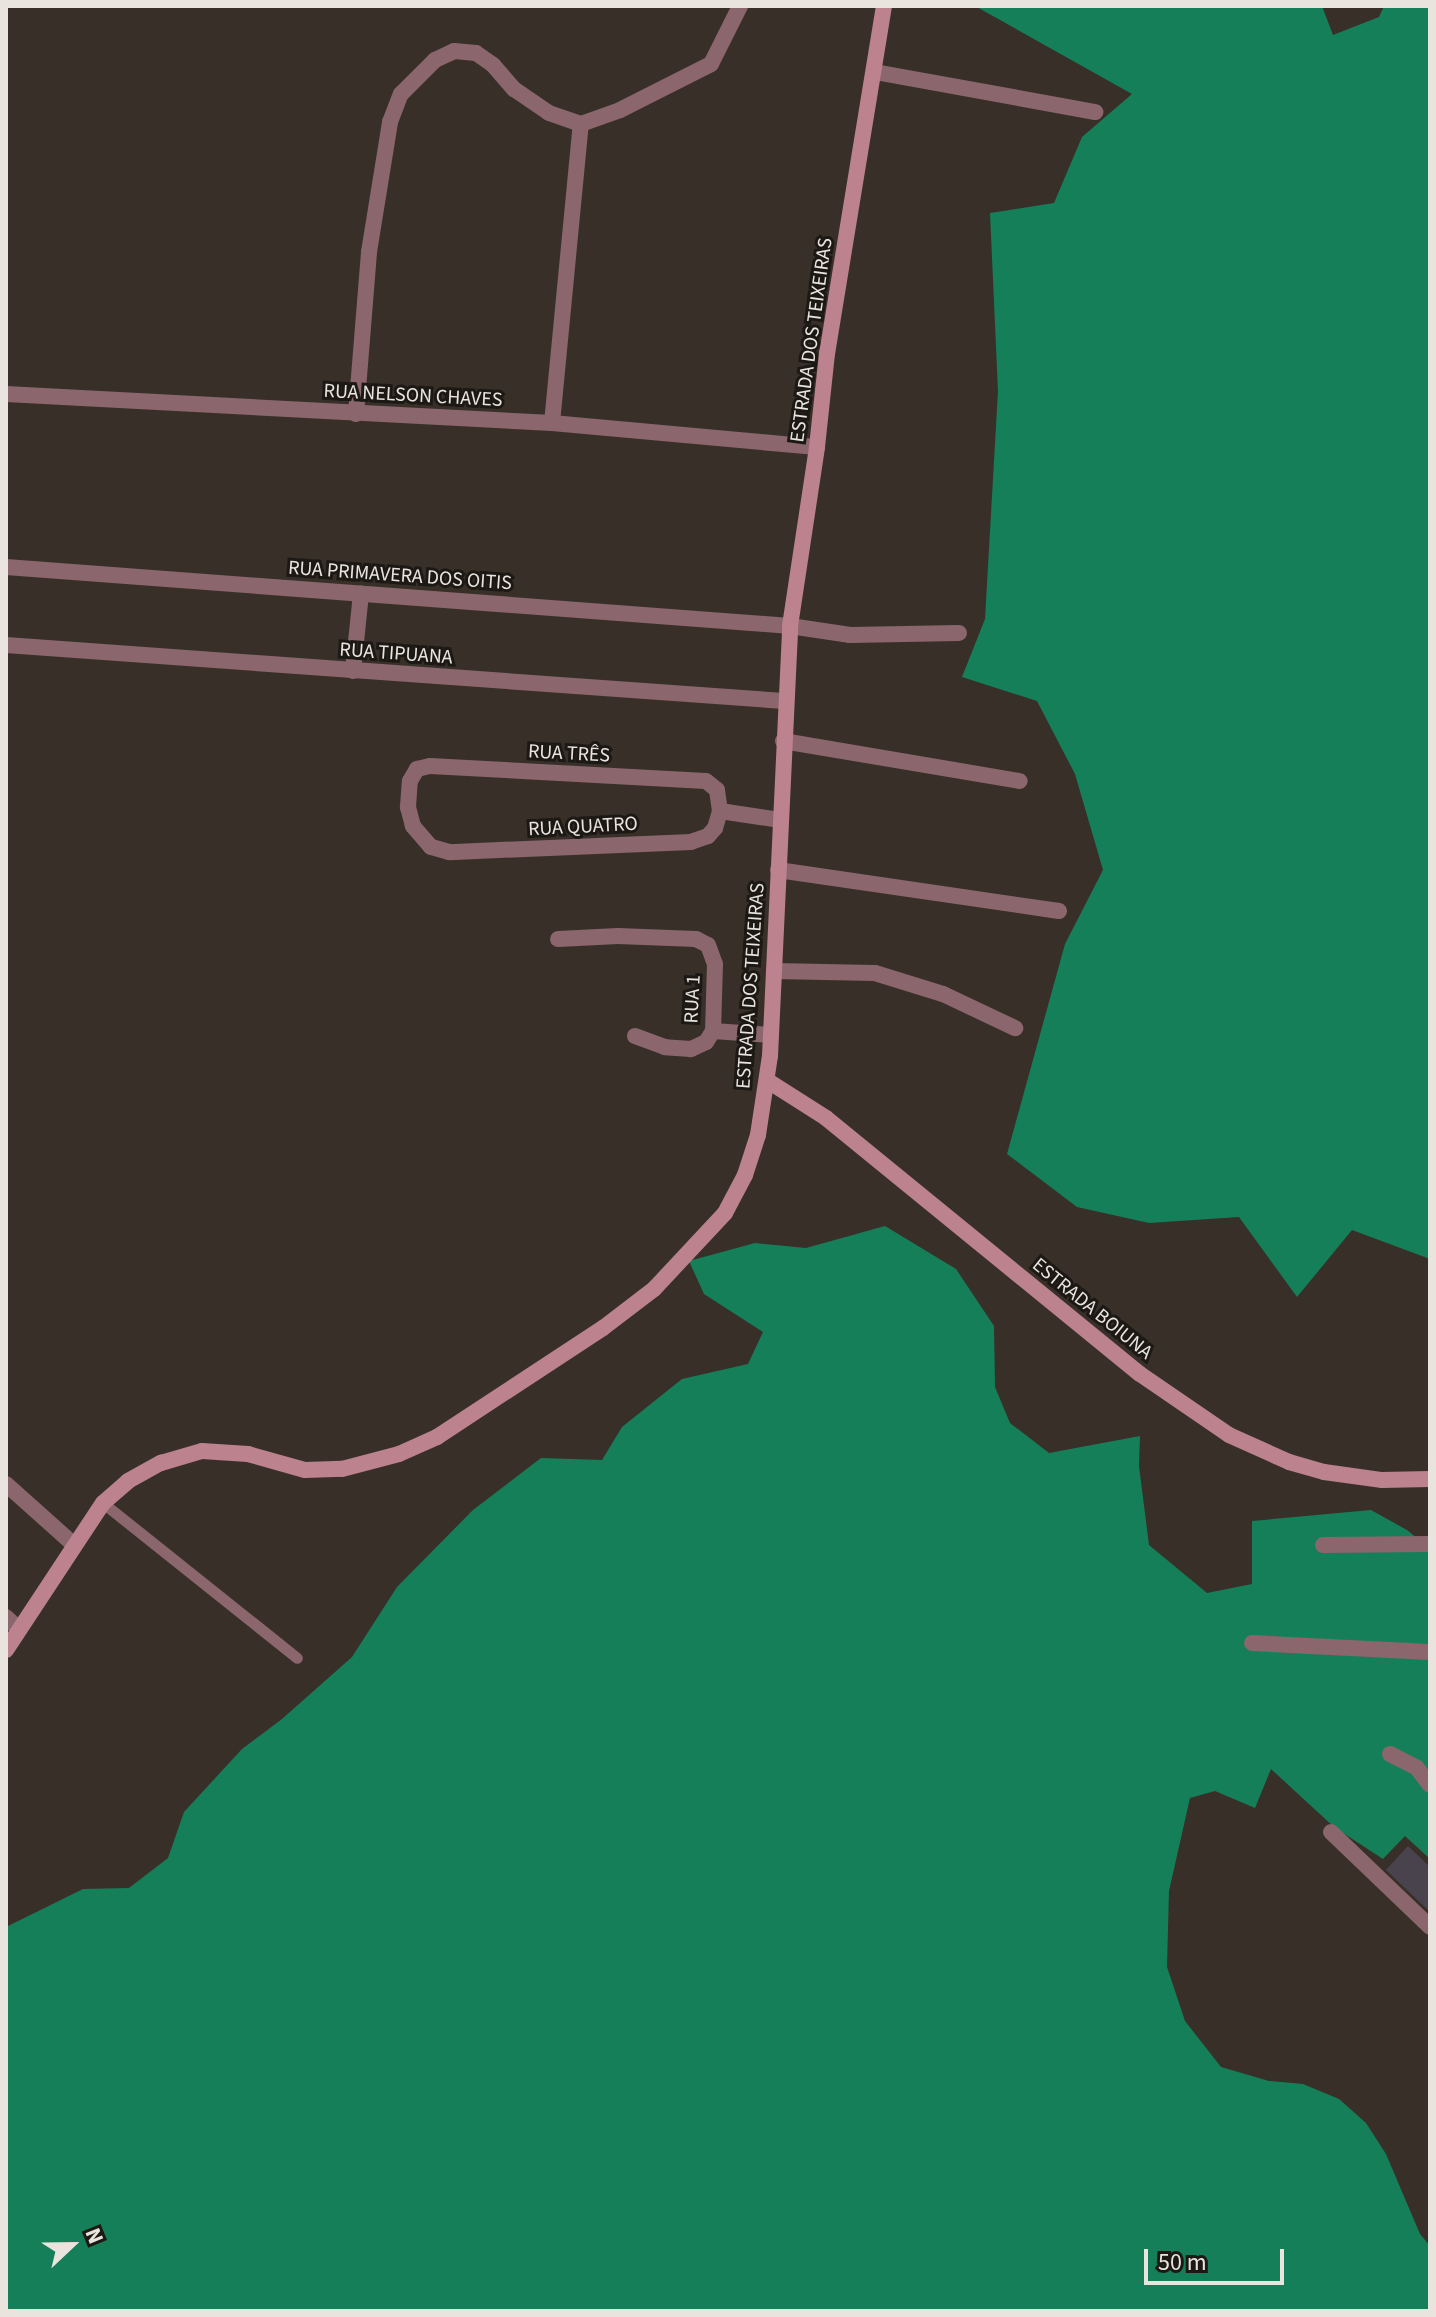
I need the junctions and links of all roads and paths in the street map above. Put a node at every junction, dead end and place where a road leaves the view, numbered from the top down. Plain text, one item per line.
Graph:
1 (740, 6) edge
2 (884, 6) edge
3 (875, 72) junction
4 (1095, 112) dead end
5 (581, 124) junction
6 (6, 394) edge
7 (356, 414) junction
8 (552, 423) junction
9 (817, 447) junction
10 (6, 567) edge
11 (361, 593) junction
12 (790, 626) junction
13 (959, 633) dead end
14 (6, 645) edge
15 (353, 671) junction
16 (784, 701) junction
17 (783, 741) junction
18 (1020, 781) dead end
19 (720, 811) junction
20 (780, 820) junction
21 (449, 852) joint
22 (778, 870) junction
23 (1059, 911) dead end
24 (558, 939) dead end
25 (774, 971) junction
26 (1015, 1028) dead end
27 (713, 1031) junction
28 (770, 1035) junction
29 (635, 1036) dead end
30 (768, 1081) junction
31 (1430, 1479) edge
32 (6, 1484) edge
33 (103, 1503) junction
34 (73, 1544) junction
35 (1430, 1544) edge
36 (1323, 1545) dead end
37 (12, 1623) edge
38 (1252, 1643) dead end
39 (6, 1650) edge
40 (1430, 1652) edge
41 (297, 1658) dead end
42 (1390, 1754) dead end
43 (1430, 1785) edge
44 (1331, 1832) dead end
45 (1430, 1927) edge

1 - 5 street
2 - 3 street, ESTRADA DOS TEIXEIRAS
3 - 4 street
3 - 9 street, ESTRADA DOS TEIXEIRAS
5 - 7 street
5 - 8 street
6 - 7 street, RUA NELSON CHAVES
7 - 8 street, RUA NELSON CHAVES
8 - 9 street, RUA NELSON CHAVES
9 - 12 street, ESTRADA DOS TEIXEIRAS
10 - 11 street, RUA PRIMAVERA DOS OITIS
11 - 12 street, RUA PRIMAVERA DOS OITIS
11 - 15 street
12 - 13 street, RUA PRIMAVERA DOS OITIS
12 - 16 street, ESTRADA DOS TEIXEIRAS
14 - 15 street, RUA TIPUANA
15 - 16 street, RUA TIPUANA
16 - 17 street, ESTRADA DOS TEIXEIRAS
17 - 18 street
17 - 20 street, ESTRADA DOS TEIXEIRAS
19 - 20 street
19 - 21 street, RUA QUATRO
19 - 21 street, RUA TRÊS
20 - 22 street, ESTRADA DOS TEIXEIRAS
22 - 23 street
22 - 25 street, ESTRADA DOS TEIXEIRAS
24 - 27 street, RUA 1
25 - 26 street
25 - 28 street, ESTRADA DOS TEIXEIRAS
27 - 28 street
27 - 29 street, RUA 1
28 - 30 street, ESTRADA DOS TEIXEIRAS
30 - 31 street, ESTRADA BOIUNA
30 - 33 street, ESTRADA DOS TEIXEIRAS
32 - 34 street
33 - 34 street, ESTRADA DOS TEIXEIRAS
33 - 41 lane
34 - 37 street, ESTRADA DOS TEIXEIRAS
35 - 36 street
37 - 39 street, ESTRADA DOS TEIXEIRAS
38 - 40 street
42 - 43 street
44 - 45 street

